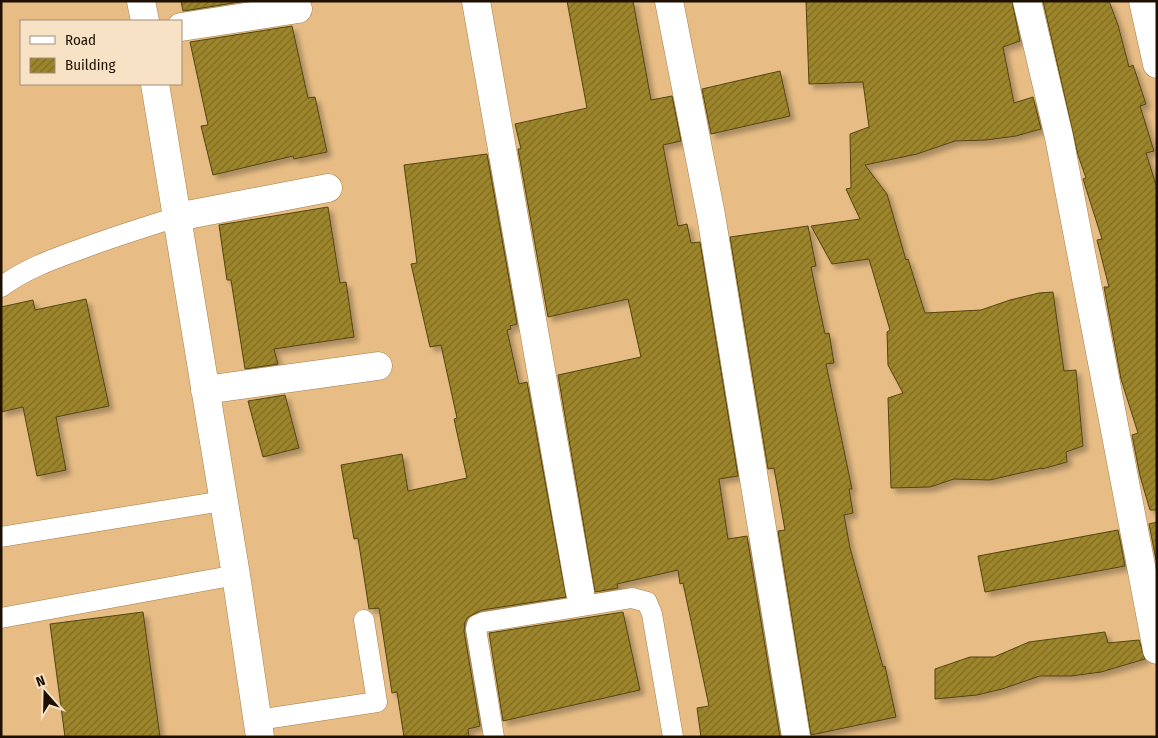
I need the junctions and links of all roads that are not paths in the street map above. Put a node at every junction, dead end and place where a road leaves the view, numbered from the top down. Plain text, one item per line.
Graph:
1 (142, 1) edge
2 (476, 1) edge
3 (668, 1) edge
4 (1027, 1) edge
5 (1143, 1) edge
6 (298, 8) dead end
7 (145, 20) edge
8 (182, 27) edge
9 (1157, 64) edge
10 (155, 85) edge
11 (328, 188) dead end
12 (177, 217) junction
13 (1, 287) edge
14 (378, 366) dead end
15 (205, 390) junction
16 (223, 501) junction
17 (1, 537) edge
18 (236, 575) junction
19 (580, 592) dead end
20 (1, 618) edge
21 (364, 620) dead end
22 (1157, 650) edge
23 (259, 728) edge
24 (494, 737) edge
25 (673, 737) edge
26 (796, 737) edge

1 - 7 street
2 - 19 street
3 - 26 street
4 - 22 street
5 - 9 street
6 - 8 street
10 - 12 street
11 - 12 street
12 - 13 lane
12 - 15 street
14 - 15 street
15 - 16 street
16 - 17 lane
16 - 18 street
18 - 20 lane
18 - 23 street
21 - 23 lane
24 - 25 lane

